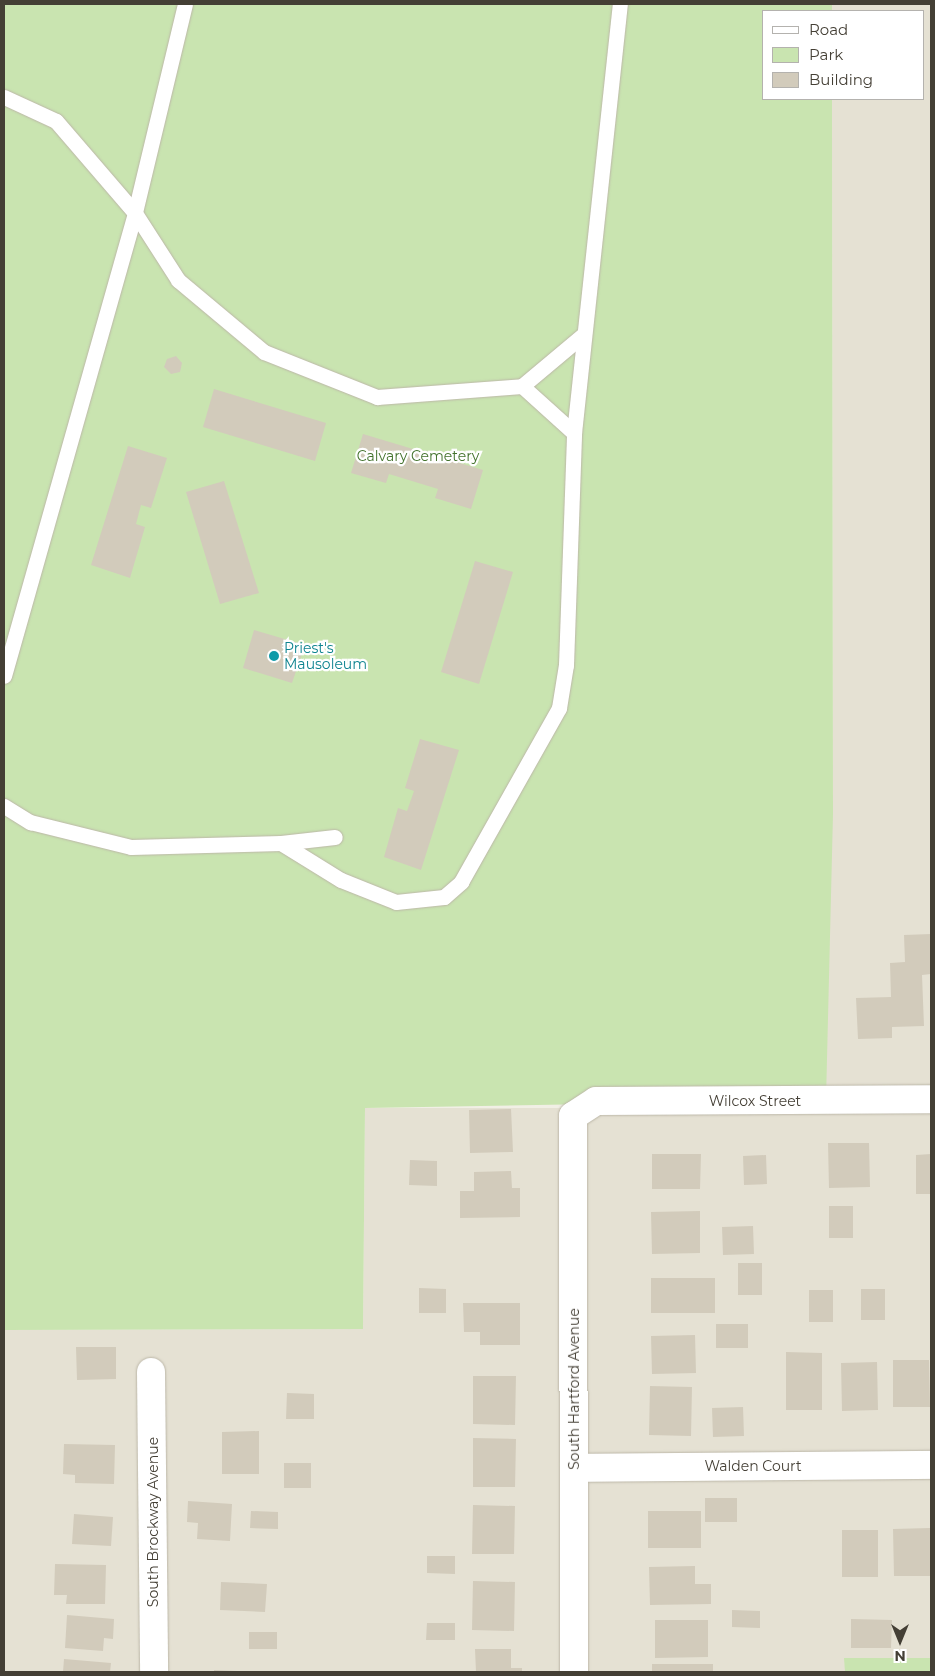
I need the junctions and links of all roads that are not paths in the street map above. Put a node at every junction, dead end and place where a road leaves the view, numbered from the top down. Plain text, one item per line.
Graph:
1 (185, 4) edge
2 (620, 4) edge
3 (4, 97) edge
4 (135, 213) junction
5 (584, 334) junction
6 (522, 386) junction
7 (574, 432) junction
8 (4, 676) edge
9 (4, 806) edge
10 (335, 837) dead end
11 (281, 843) junction
12 (931, 1099) edge
13 (580, 1108) joint
14 (152, 1372) dead end
15 (931, 1465) edge
16 (574, 1468) junction
17 (154, 1672) edge
18 (574, 1672) edge

1 - 4 lane
2 - 5 lane
3 - 4 lane
4 - 6 lane
4 - 8 lane
5 - 6 lane
5 - 7 lane
6 - 7 lane
7 - 11 lane
9 - 11 lane
10 - 11 lane
12 - 13 street, Wilcox Street
13 - 16 street, South Hartford Avenue
14 - 17 street, South Brockway Avenue
15 - 16 street, Walden Court
16 - 18 street, South Hartford Avenue

